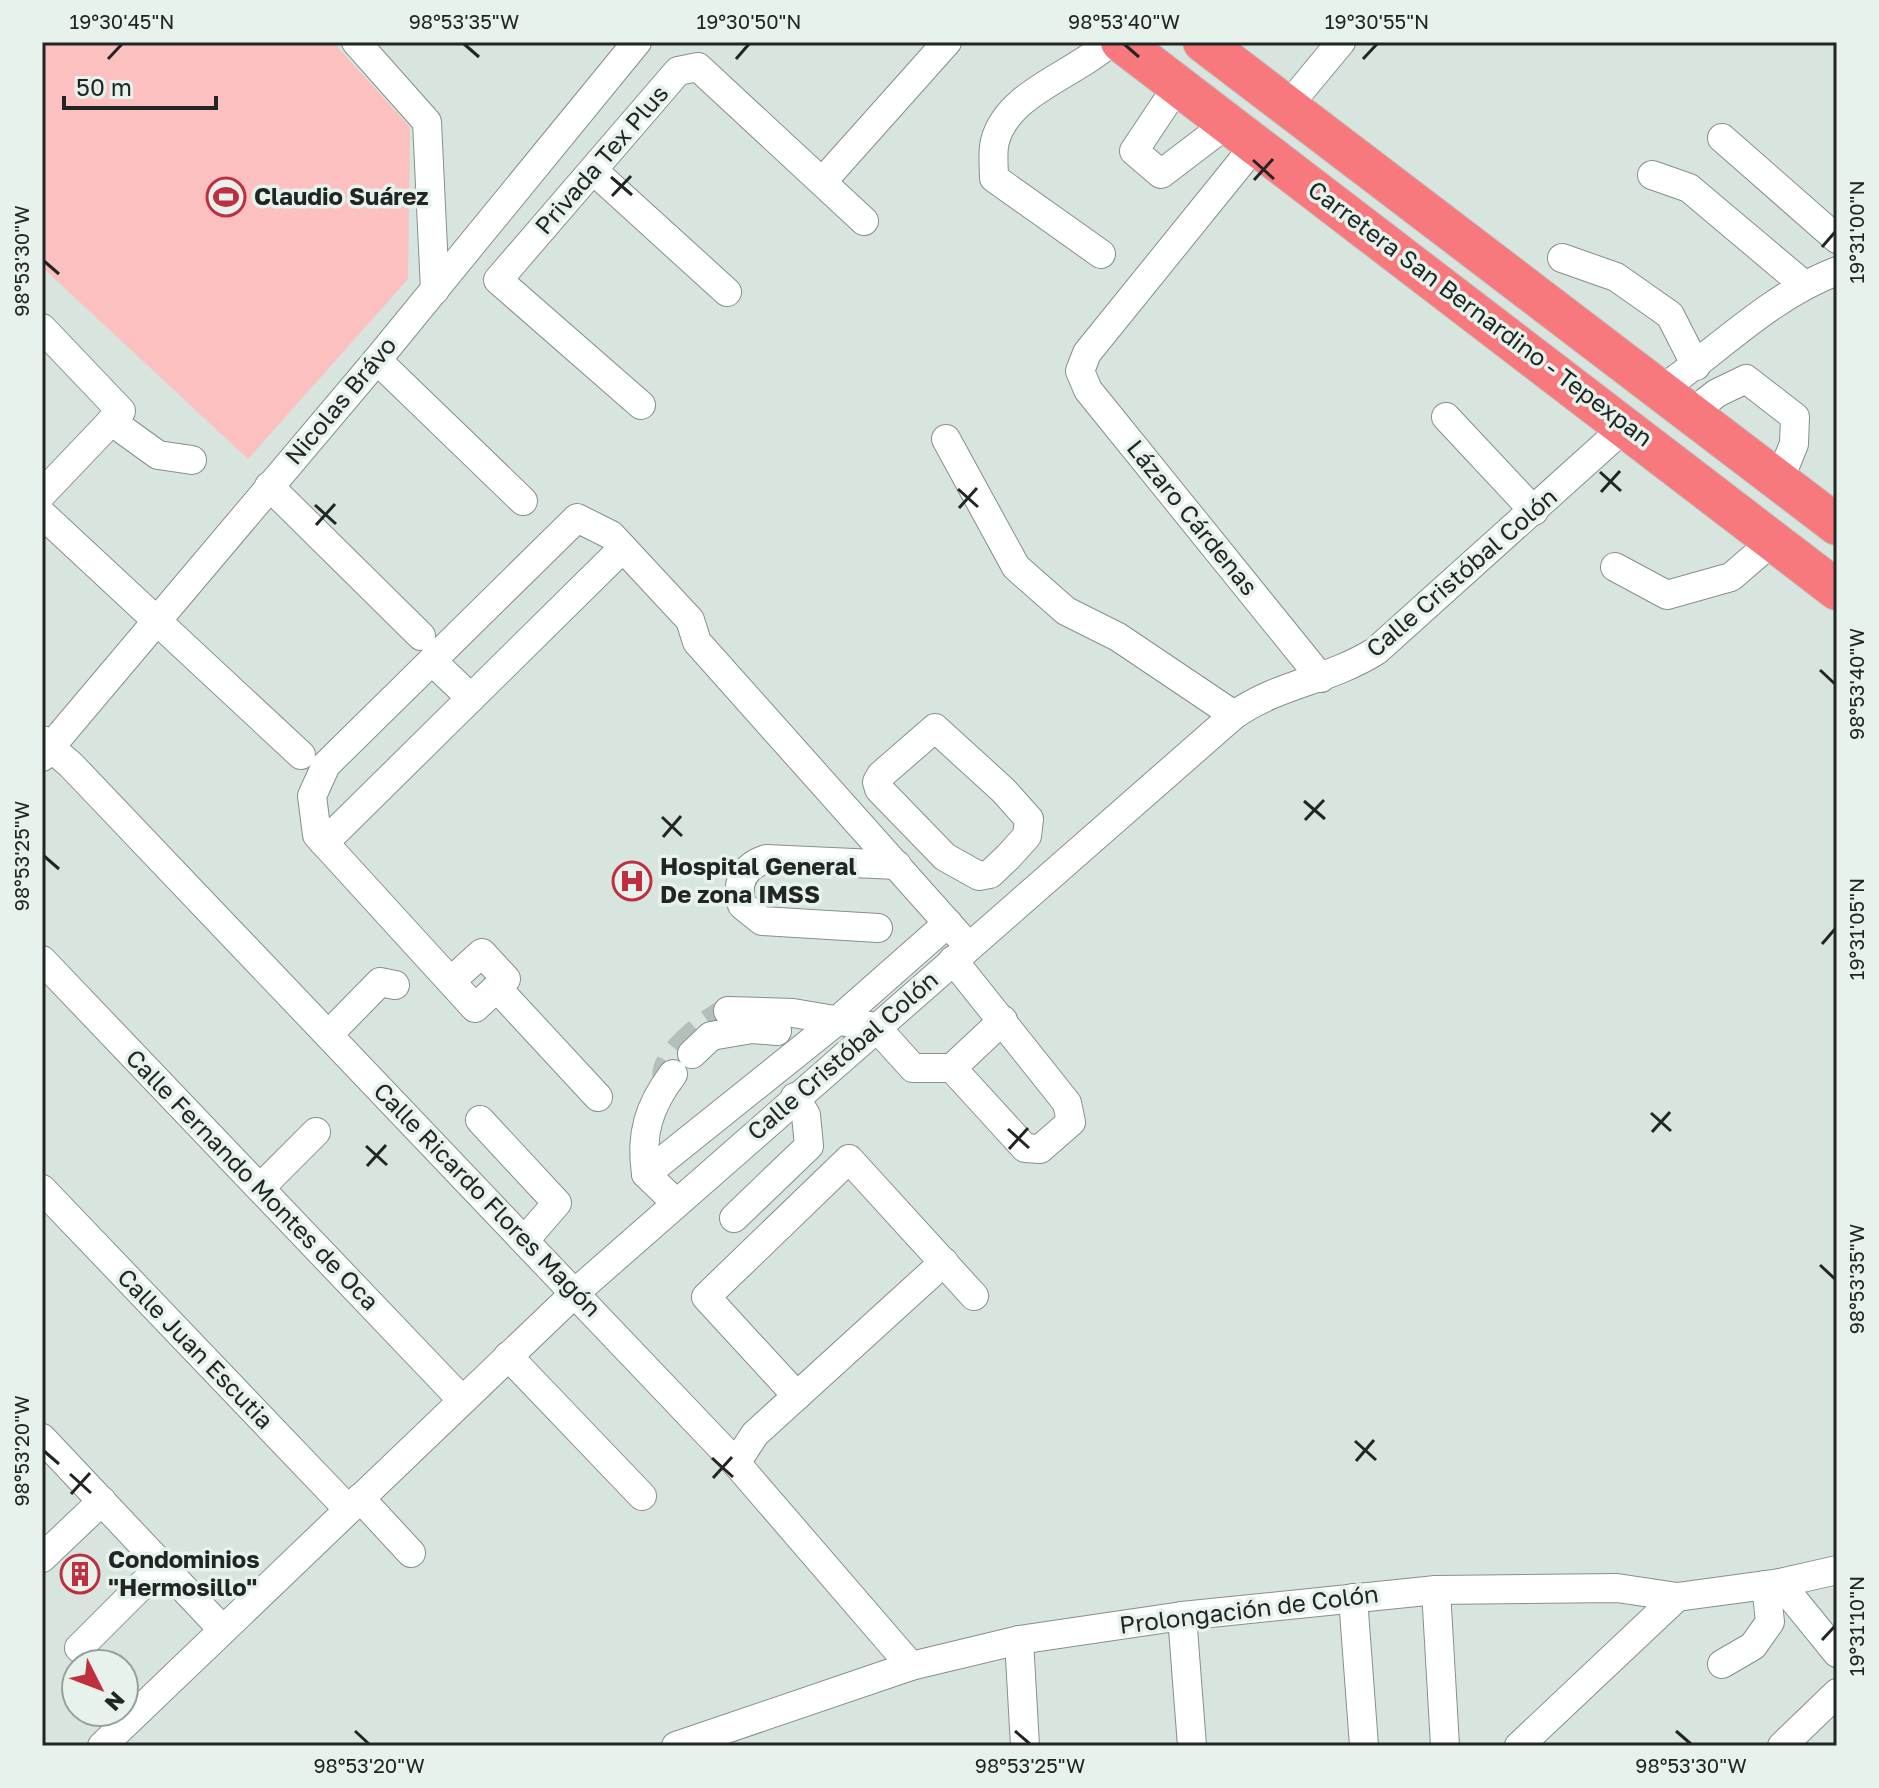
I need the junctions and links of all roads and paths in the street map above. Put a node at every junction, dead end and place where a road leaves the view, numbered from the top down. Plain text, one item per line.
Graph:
1 (356, 42) edge
2 (637, 42) edge
3 (947, 42) edge
4 (1110, 42) edge
5 (1121, 42) edge
6 (1203, 42) edge
7 (1341, 42) edge
8 (1178, 85) junction
9 (1288, 106) junction
10 (1242, 133) junction
11 (1722, 138) dead end
12 (594, 171) junction
13 (1652, 175) dead end
14 (823, 181) junction
15 (864, 221) dead end
16 (1837, 239) edge
17 (1101, 254) dead end
18 (1562, 258) dead end
19 (1837, 271) edge
20 (1803, 284) junction
21 (435, 290) junction
22 (727, 292) dead end
23 (42, 328) edge
24 (377, 360) junction
25 (1696, 366) junction
26 (1676, 401) junction
27 (641, 405) dead end
28 (1446, 417) dead end
29 (111, 421) junction
30 (1626, 426) junction
31 (946, 439) dead end
32 (192, 460) dead end
33 (1779, 481) junction
34 (269, 486) junction
35 (42, 494) edge
36 (523, 501) dead end
37 (1534, 511) junction
38 (42, 514) edge
39 (1837, 525) edge
40 (1774, 540) junction
41 (623, 548) junction
42 (1615, 567) dead end
43 (1837, 590) edge
44 (157, 620) junction
45 (426, 648) junction
46 (1321, 678) junction
47 (471, 698) junction
48 (1234, 715) junction
49 (45, 748) edge
50 (301, 755) dead end
51 (324, 843) junction
52 (897, 865) junction
53 (999, 866) junction
54 (1026, 898) junction
55 (948, 923) junction
56 (878, 928) dead end
57 (961, 953) junction
58 (42, 960) edge
59 (451, 981) junction
60 (395, 985) dead end
61 (497, 988) junction
62 (728, 1011) dead end
63 (1003, 1020) junction
64 (811, 1025) junction
65 (329, 1034) junction
66 (866, 1035) junction
67 (952, 1068) junction
68 (598, 1097) dead end
69 (795, 1097) junction
70 (480, 1120) dead end
71 (316, 1132) dead end
72 (655, 1168) junction
73 (260, 1188) junction
74 (42, 1189) edge
75 (675, 1202) junction
76 (734, 1218) dead end
77 (525, 1240) junction
78 (944, 1262) junction
79 (576, 1292) junction
80 (974, 1296) dead end
81 (508, 1356) junction
82 (797, 1396) junction
83 (462, 1400) junction
84 (42, 1438) edge
85 (736, 1463) junction
86 (642, 1496) dead end
87 (102, 1501) junction
88 (354, 1503) junction
89 (411, 1553) dead end
90 (42, 1558) edge
91 (162, 1565) junction
92 (1837, 1570) edge
93 (1773, 1584) junction
94 (1436, 1590) junction
95 (1677, 1597) junction
96 (1353, 1598) junction
97 (1182, 1616) junction
98 (223, 1630) junction
99 (1019, 1640) junction
100 (79, 1648) dead end
101 (1837, 1653) edge
102 (1722, 1664) dead end
103 (911, 1666) junction
104 (1837, 1693) edge
105 (102, 1746) edge
106 (676, 1746) edge
107 (1025, 1746) edge
108 (1192, 1746) edge
109 (1364, 1746) edge
110 (1445, 1746) edge
111 (1519, 1746) edge
112 (1782, 1746) edge

1 - 21 street
2 - 21 street, Nicolas Brávo
3 - 14 street
4 - 17 street
5 - 8 highway, Carretera San Bernardino - Tepexpan
6 - 9 highway, Carretera San Bernardino - Tepexpan
7 - 9 street
8 - 10 highway, Carretera San Bernardino - Tepexpan
8 - 10 street
9 - 26 highway, Carretera San Bernardino - Tepexpan
10 - 30 highway, Carretera San Bernardino - Tepexpan
10 - 46 street, Lázaro Cárdenas
11 - 16 street
12 - 14 street, Privada Tex Plus
12 - 22 street
12 - 27 street, Privada Tex Plus
13 - 20 street
14 - 15 street
18 - 25 street
19 - 20 street
20 - 25 street
21 - 24 street, Nicolas Brávo
23 - 29 street
24 - 34 street, Nicolas Brávo
24 - 36 street
25 - 26 street
26 - 33 highway, Carretera San Bernardino - Tepexpan
26 - 33 street
28 - 37 street
29 - 32 street
29 - 35 street
30 - 37 street, Calle Cristóbal Colón
30 - 40 highway, Carretera San Bernardino - Tepexpan
31 - 48 street
33 - 39 highway, Carretera San Bernardino - Tepexpan
34 - 44 street, Nicolas Brávo
34 - 45 street
37 - 46 street, Calle Cristóbal Colón
38 - 44 street
40 - 42 street
40 - 43 highway, Carretera San Bernardino - Tepexpan
41 - 45 street
41 - 47 street
41 - 52 street
44 - 49 street, Nicolas Brávo
44 - 50 street
45 - 47 street
45 - 51 street
46 - 48 street, Calle Cristóbal Colón
47 - 51 street
48 - 54 street, Calle Cristóbal Colón
49 - 65 street, Calle Ricardo Flores Magón
51 - 59 street
52 - 55 street
52 - 56 street
53 - 53 street
53 - 54 street
54 - 57 street, Calle Cristóbal Colón
55 - 57 street
55 - 64 street
57 - 63 street
57 - 66 street, Calle Cristóbal Colón
58 - 73 street, Calle Fernando Montes de Oca
59 - 61 street
59 - 61 street
60 - 65 street
61 - 68 street
62 - 64 street
63 - 67 street
63 - 67 street
64 - 66 street
64 - 72 street
64 - 72 street
65 - 77 street, Calle Ricardo Flores Magón
66 - 67 street
66 - 69 street, Calle Cristóbal Colón
69 - 75 street, Calle Cristóbal Colón
69 - 76 street
70 - 77 street
71 - 73 street
72 - 75 street
73 - 83 street, Calle Fernando Montes de Oca
74 - 88 street, Calle Juan Escutia
75 - 79 street, Calle Cristóbal Colón
77 - 79 street, Calle Ricardo Flores Magón
78 - 80 street
78 - 82 street
78 - 82 street
79 - 81 street, Calle Cristóbal Colón
79 - 85 street, Calle Ricardo Flores Magón
81 - 83 street, Calle Cristóbal Colón
81 - 86 street
82 - 85 street
83 - 88 street, Calle Cristóbal Colón
84 - 87 street
85 - 103 street, Calle Ricardo Flores Magón
87 - 90 street
87 - 91 street
88 - 89 street, Calle Juan Escutia
88 - 98 street, Calle Cristóbal Colón
91 - 98 street
91 - 100 street
92 - 93 street, Prolongación de Colón
93 - 95 street, Prolongación de Colón
93 - 101 street
93 - 102 street
94 - 95 street, Prolongación de Colón
94 - 96 street, Prolongación de Colón
94 - 110 street
95 - 111 street
96 - 97 street, Prolongación de Colón
96 - 109 street
97 - 99 street, Prolongación de Colón
97 - 108 street
98 - 105 street, Calle Cristóbal Colón
99 - 103 street, Prolongación de Colón
99 - 107 street
103 - 106 street, Prolongación de Colón
104 - 112 street

